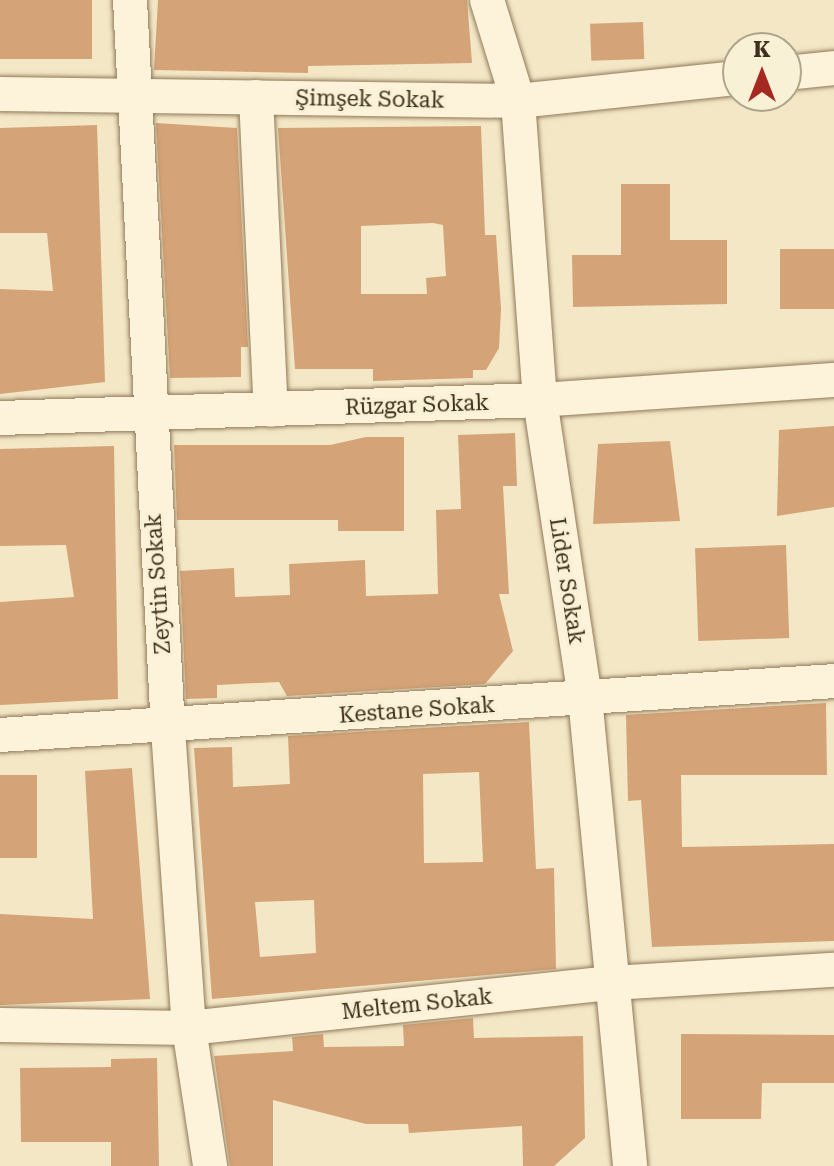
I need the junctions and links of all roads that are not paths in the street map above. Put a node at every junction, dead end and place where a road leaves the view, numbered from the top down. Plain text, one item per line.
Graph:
1 (130, 0) edge
2 (487, 0) edge
3 (834, 68) edge
4 (802, 71) edge
5 (722, 80) edge
6 (0, 94) edge
7 (132, 96) junction
8 (256, 97) junction
9 (518, 101) junction
10 (834, 380) edge
11 (540, 400) junction
12 (271, 410) junction
13 (147, 415) junction
14 (0, 418) edge
15 (834, 681) edge
16 (585, 697) junction
17 (168, 729) junction
18 (0, 735) edge
19 (834, 970) edge
20 (612, 983) junction
21 (0, 1025) edge
22 (189, 1028) junction
23 (210, 1166) edge
24 (630, 1166) edge

1 - 7 street, Zeytin Sokak
2 - 9 street, Lider Sokak
3 - 4 street
5 - 9 street, Şimşek Sokak
6 - 7 street, Şimşek Sokak
7 - 8 street, Şimşek Sokak
7 - 13 street, Zeytin Sokak
8 - 9 street, Şimşek Sokak
8 - 12 street
9 - 11 street, Lider Sokak
10 - 11 street, Rüzgar Sokak
11 - 12 street, Rüzgar Sokak
11 - 16 street, Lider Sokak
12 - 13 street, Rüzgar Sokak
13 - 14 street, Rüzgar Sokak
13 - 17 street, Zeytin Sokak
15 - 16 street, Kestane Sokak
16 - 17 street, Kestane Sokak
16 - 20 street, Lider Sokak
17 - 18 street, Kestane Sokak
17 - 22 street, Zeytin Sokak
19 - 20 street, Meltem Sokak
20 - 22 street, Meltem Sokak
20 - 24 street, Lider Sokak
21 - 22 street, Meltem Sokak
22 - 23 street, Zeytin Sokak

